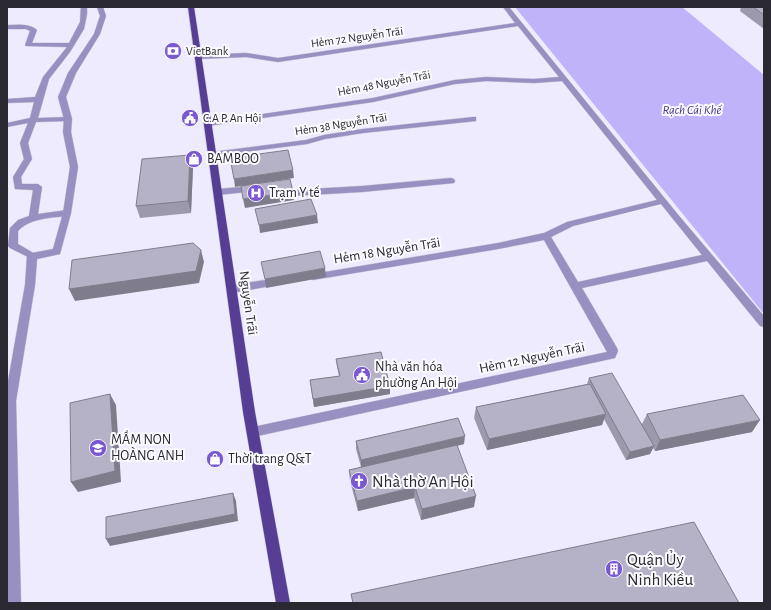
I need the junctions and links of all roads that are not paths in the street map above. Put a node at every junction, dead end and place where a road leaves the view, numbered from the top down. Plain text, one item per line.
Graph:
1 (84, 7) edge
2 (100, 7) edge
3 (191, 7) edge
4 (506, 7) edge
5 (519, 24) junction
6 (7, 27) edge
7 (71, 45) junction
8 (199, 57) junction
9 (565, 79) junction
10 (38, 99) junction
11 (7, 101) edge
12 (68, 119) junction
13 (473, 119) dead end
14 (33, 120) junction
15 (208, 124) junction
16 (7, 125) edge
17 (212, 154) junction
18 (17, 177) junction
19 (7, 178) edge
20 (450, 181) dead end
21 (218, 192) junction
22 (663, 201) junction
23 (66, 213) junction
24 (33, 218) junction
25 (546, 236) junction
26 (10, 246) edge
27 (32, 256) junction
28 (709, 257) junction
29 (301, 278) edge
30 (286, 281) edge
31 (576, 286) junction
32 (232, 288) junction
33 (764, 323) edge
34 (253, 432) junction
35 (14, 603) edge
36 (283, 603) edge

1 - 7 street
2 - 12 street
3 - 8 main road, Nguyễn Trãi
4 - 5 street
5 - 8 street, Hẻm 72 Nguyễn Trãi
5 - 9 street
6 - 7 street
7 - 10 street
8 - 15 main road, Nguyễn Trãi
9 - 15 street, Hẻm 48 Nguyễn Trãi
9 - 22 street
10 - 11 street
10 - 14 street
12 - 14 street
12 - 23 street
13 - 17 street, Hẻm 38 Nguyễn Trãi
14 - 16 street
14 - 18 street
15 - 17 main road, Nguyễn Trãi
17 - 21 main road, Nguyễn Trãi
18 - 19 street
18 - 24 street
20 - 21 street
21 - 32 main road, Nguyễn Trãi
22 - 25 street, Hẻm 18 Nguyễn Trãi
22 - 28 street
23 - 24 street
23 - 27 street
24 - 26 street
25 - 29 street, Hẻm 18 Nguyễn Trãi
25 - 31 street, Hẻm 12 Nguyễn Trãi
26 - 27 street
27 - 35 street
28 - 31 street
28 - 33 street
30 - 32 street
31 - 34 street, Hẻm 12 Nguyễn Trãi
32 - 34 main road, Nguyễn Trãi
34 - 36 main road, Nguyễn Trãi

